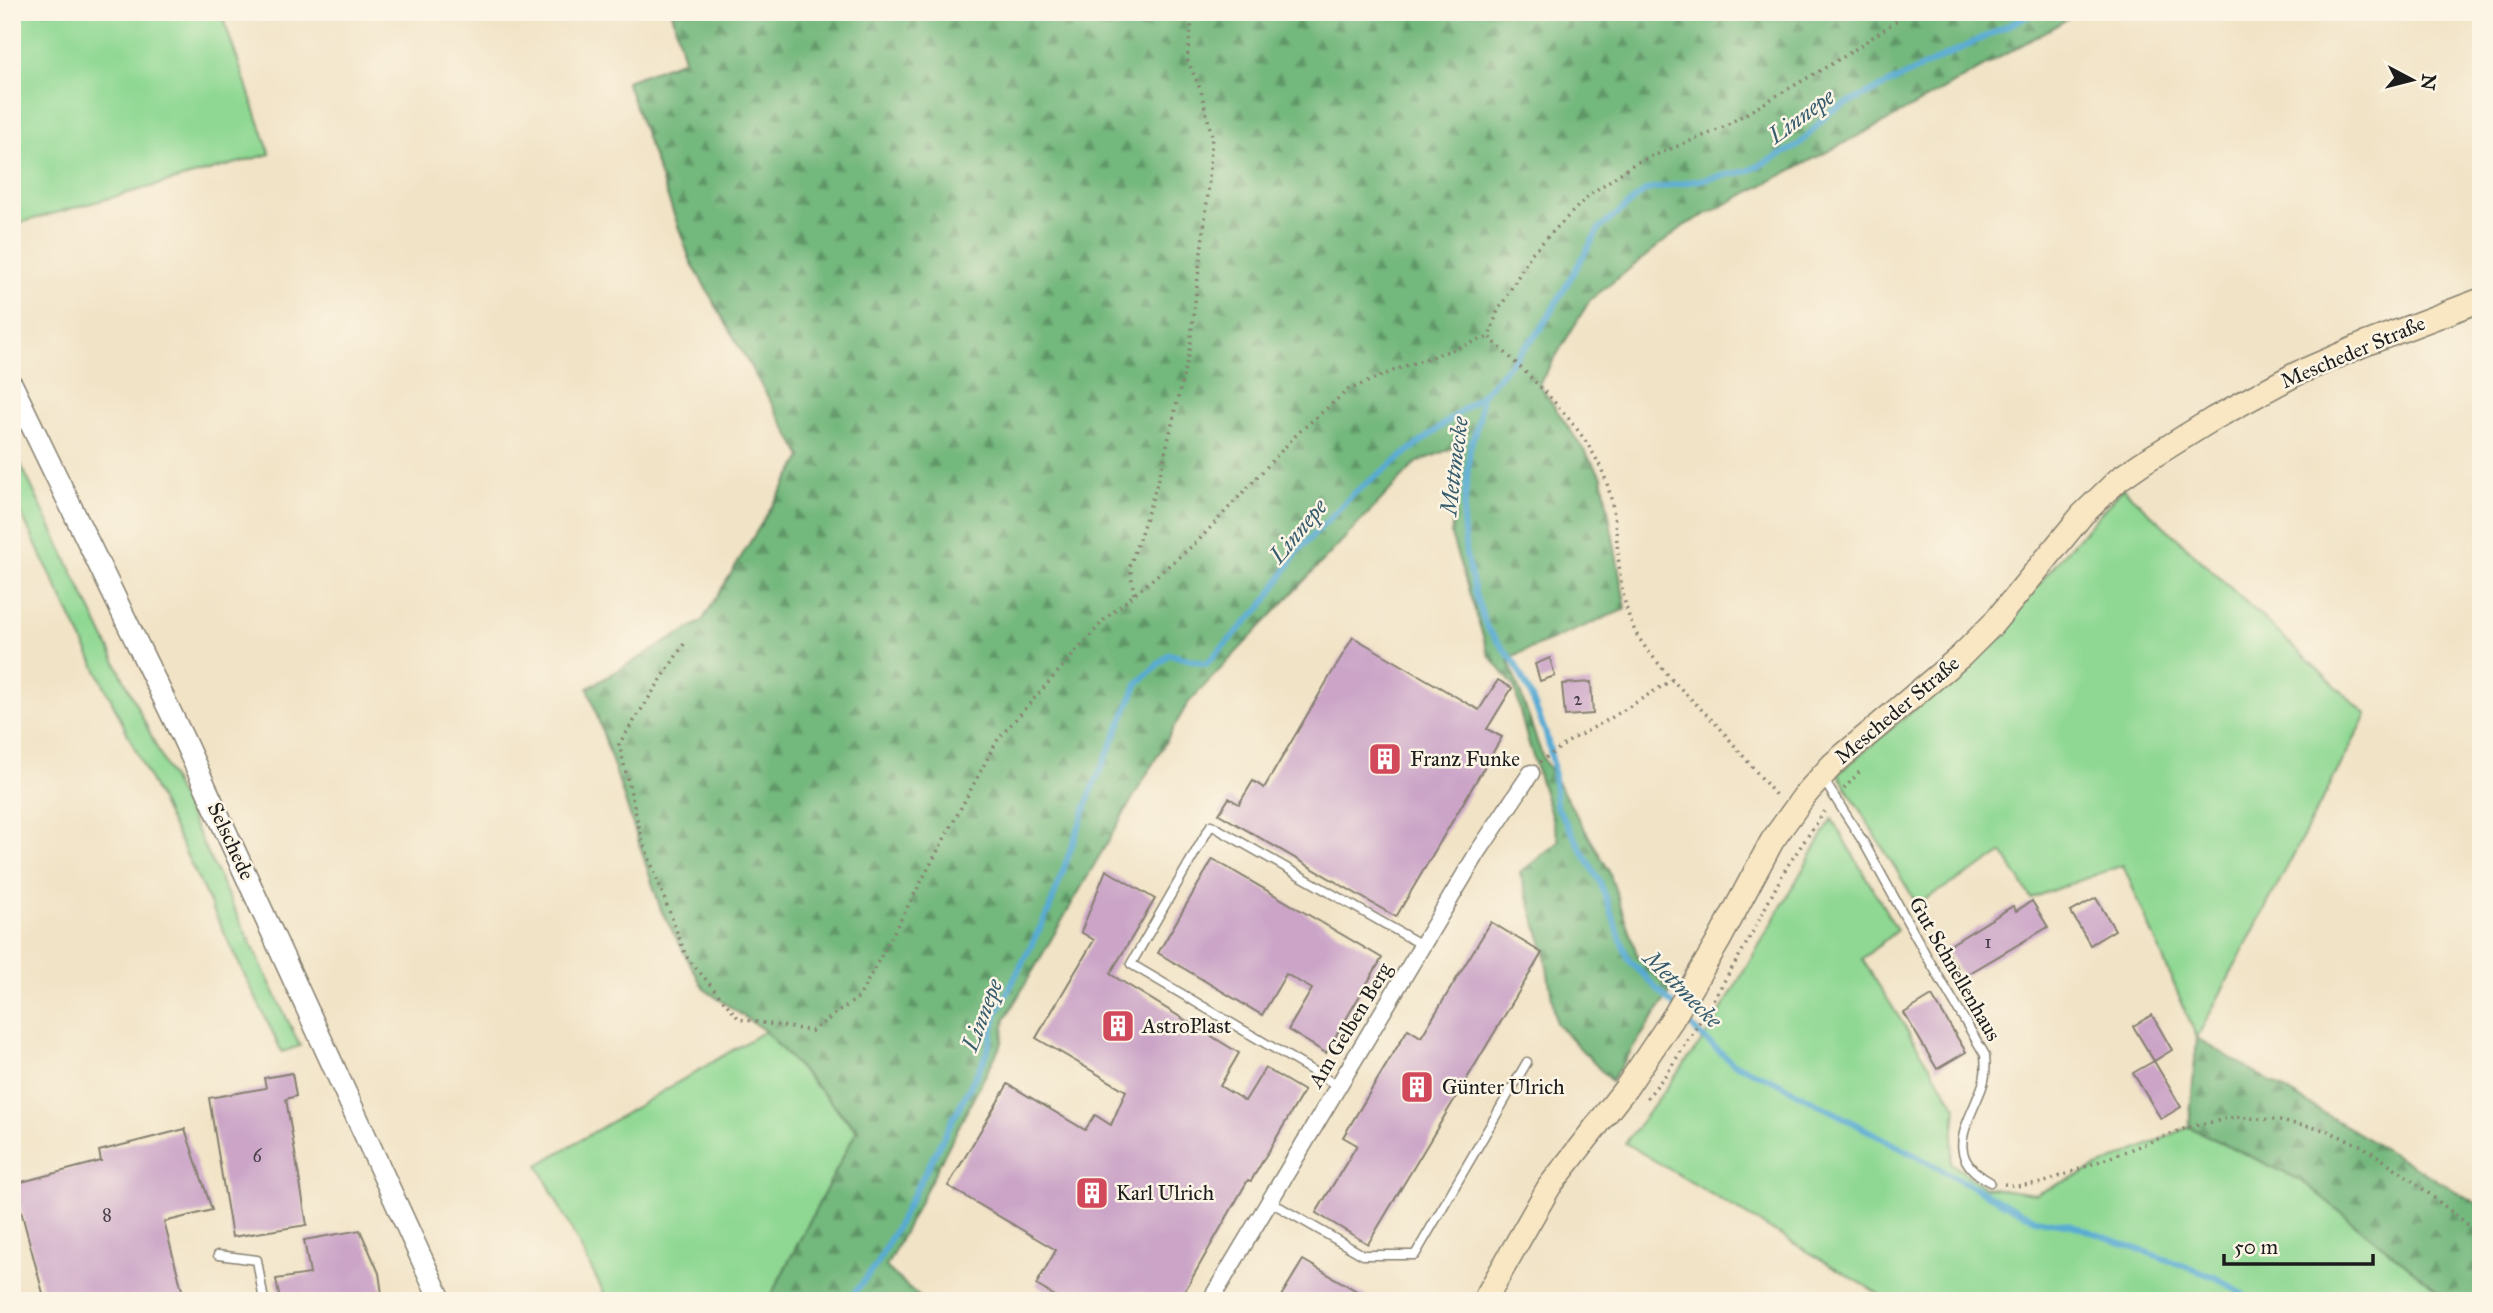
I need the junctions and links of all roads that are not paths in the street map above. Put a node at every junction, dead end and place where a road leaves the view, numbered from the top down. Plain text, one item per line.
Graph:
1 (2481, 300) edge
2 (12, 385) edge
3 (1531, 773) dead end
4 (1821, 776) junction
5 (1422, 945) junction
6 (1527, 1062) dead end
7 (1338, 1086) junction
8 (1990, 1182) road end
9 (1269, 1201) junction
10 (218, 1255) dead end
11 (264, 1301) edge
12 (441, 1301) edge
13 (1210, 1301) edge
14 (1484, 1301) edge

1 - 4 main road, Mescheder Straße
2 - 12 street, Selschede
3 - 5 street, Am Gelben Berg
4 - 8 lane, Gut Schnellenhaus
4 - 14 main road, Mescheder Straße
5 - 7 street, Am Gelben Berg
5 - 7 lane
6 - 9 lane
7 - 9 street, Am Gelben Berg
9 - 13 street, Am Gelben Berg
10 - 11 lane

